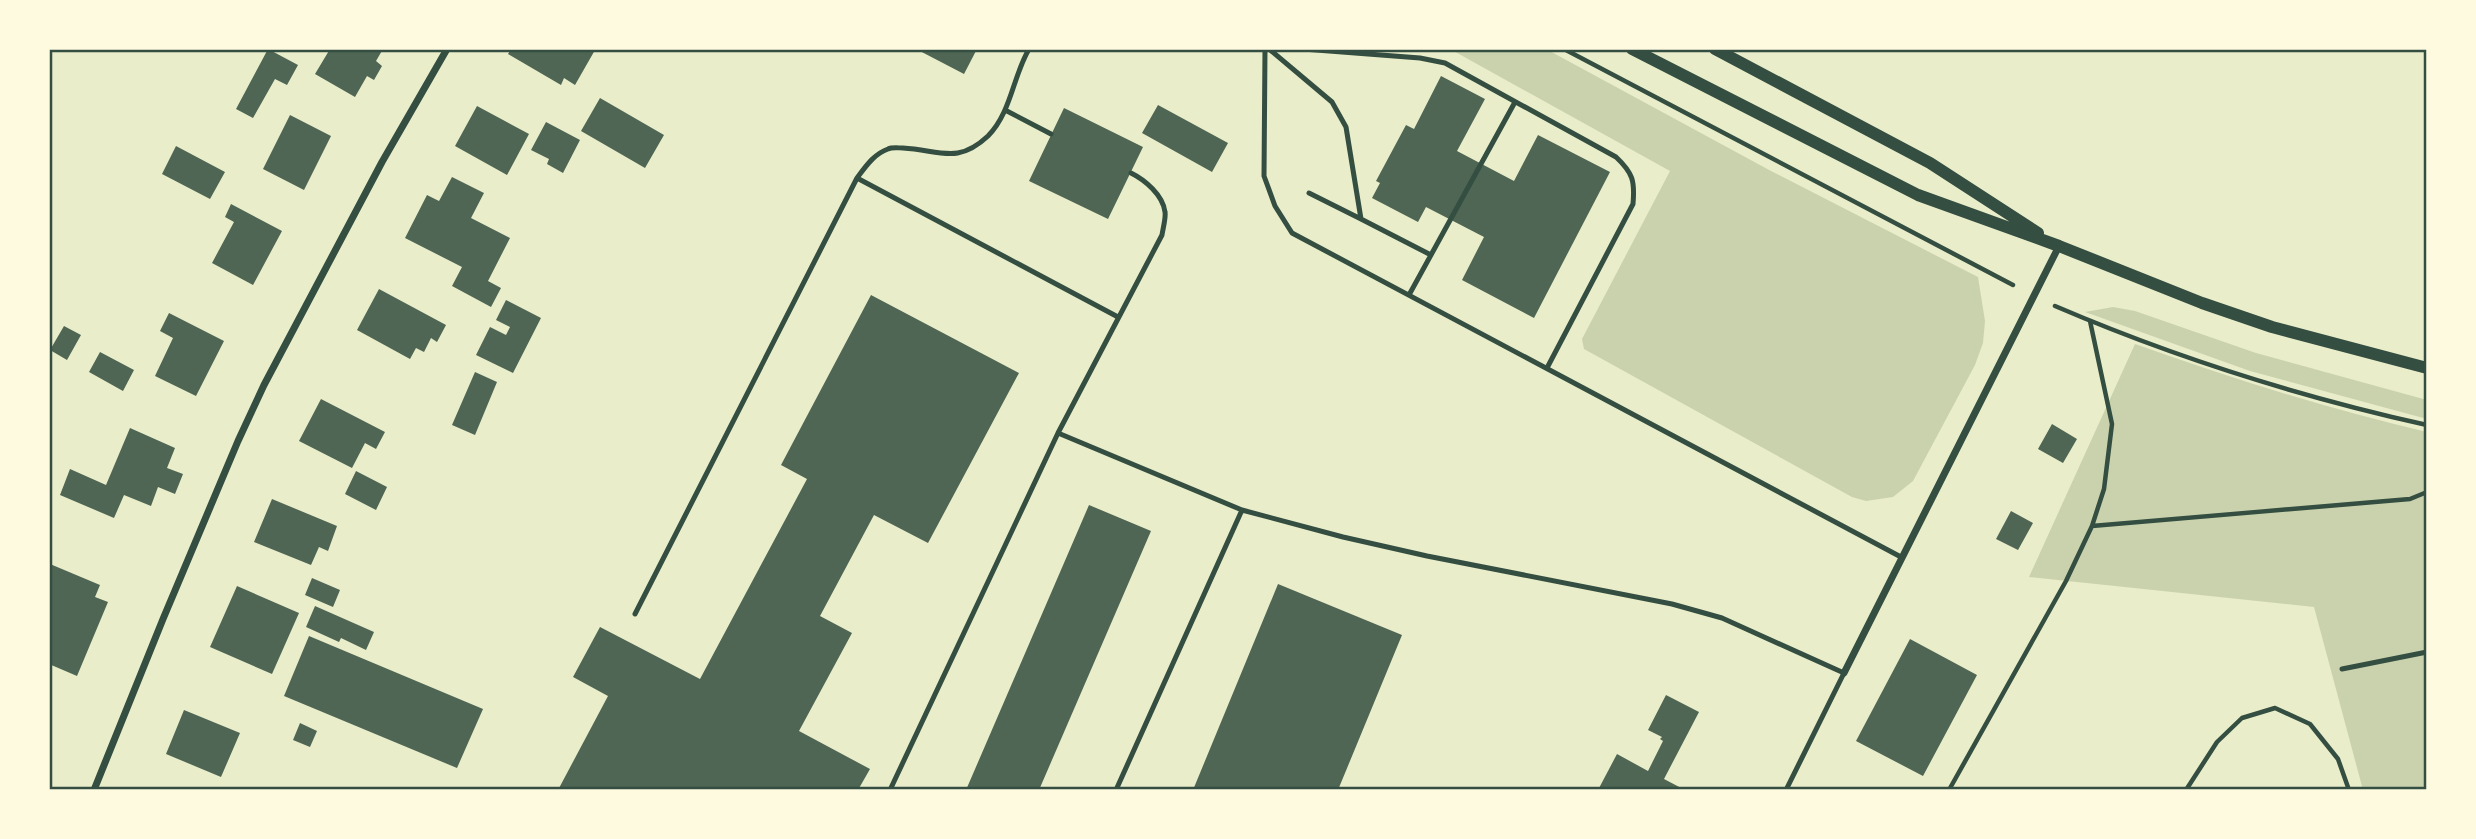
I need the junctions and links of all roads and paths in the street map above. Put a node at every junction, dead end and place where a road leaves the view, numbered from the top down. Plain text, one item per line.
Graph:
1 (447, 49) edge
2 (1029, 49) edge
3 (1267, 49) edge
4 (1303, 49) edge
5 (1564, 49) edge
6 (1632, 49) edge
7 (1716, 49) edge
8 (1516, 102) junction
9 (1005, 110) junction
10 (1051, 134) dead end
11 (1131, 173) dead end
12 (857, 178) junction
13 (1309, 193) dead end
14 (1361, 219) junction
15 (2059, 246) junction
16 (1431, 255) junction
17 (1409, 295) junction
18 (2035, 297) junction
19 (1118, 317) junction
20 (2090, 321) junction
21 (1547, 368) junction
22 (2427, 368) edge
23 (2427, 425) edge
24 (1058, 433) junction
25 (2427, 492) edge
26 (1242, 510) junction
27 (2092, 526) junction
28 (1901, 557) junction
29 (635, 614) dead end
30 (2427, 652) edge
31 (2342, 669) dead end
32 (1844, 673) junction
33 (94, 790) edge
34 (890, 790) edge
35 (1116, 790) edge
36 (1786, 790) edge
37 (1949, 790) edge
38 (2186, 790) edge
39 (2349, 790) edge

1 - 33 street
2 - 9 lane
3 - 14 lane
3 - 17 lane
4 - 8 lane
5 - 18 path
6 - 15 street
7 - 15 street
8 - 16 lane
8 - 21 lane
9 - 10 lane
9 - 12 lane
11 - 19 lane
12 - 19 lane
12 - 29 lane
13 - 14 lane
14 - 16 lane
15 - 18 street
15 - 22 street
16 - 17 lane
17 - 21 lane
18 - 20 path
18 - 28 street
19 - 24 lane
20 - 23 path
20 - 27 path
21 - 28 lane
24 - 26 lane
24 - 34 lane
25 - 27 path
26 - 32 lane
26 - 35 lane
27 - 37 path
28 - 32 street
30 - 31 lane
32 - 36 lane
38 - 39 path

